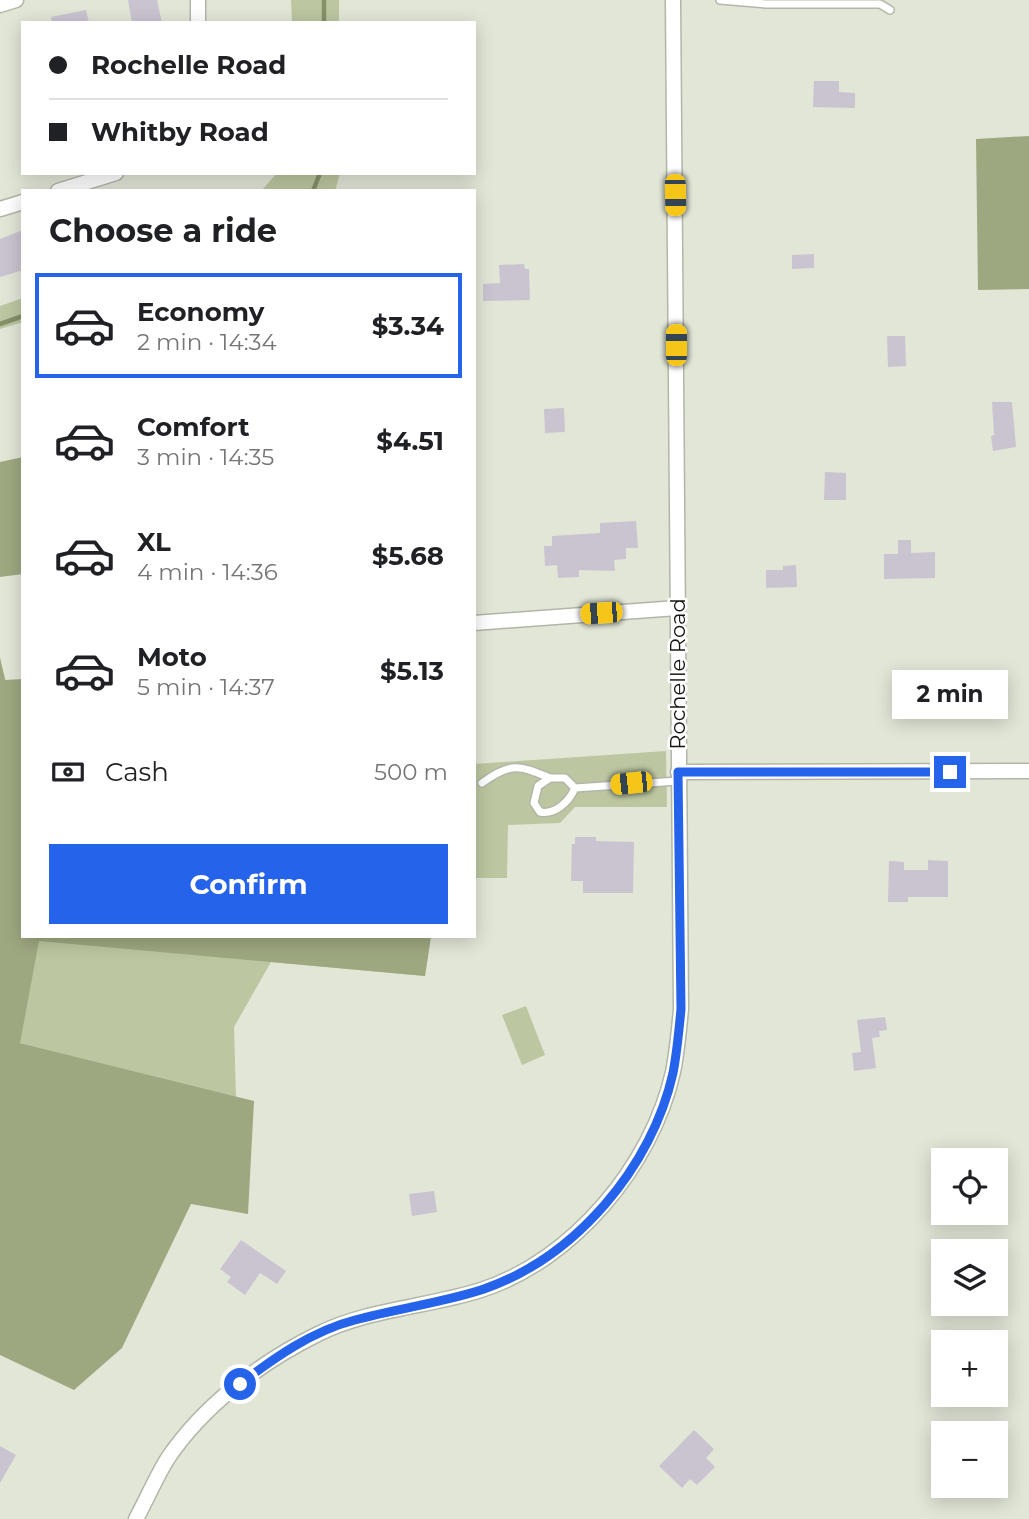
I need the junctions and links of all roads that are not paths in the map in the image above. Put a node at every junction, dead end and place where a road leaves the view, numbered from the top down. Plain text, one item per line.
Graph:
1 (16, 0) edge
2 (198, 0) edge
3 (673, 0) edge
4 (720, 0) edge
5 (0, 5) edge
6 (890, 10) dead end
7 (198, 21) edge
8 (110, 175) edge
9 (64, 189) edge
10 (21, 203) edge
11 (0, 209) edge
12 (677, 608) junction
13 (476, 623) edge
14 (1029, 771) edge
15 (678, 777) junction
16 (550, 778) junction
17 (482, 783) dead end
18 (575, 788) junction
19 (136, 1519) edge

1 - 5 street
2 - 7 street
3 - 12 street, Rochelle Road
4 - 6 lane
8 - 9 street
10 - 11 street
12 - 13 street
12 - 15 street, Rochelle Road
14 - 15 street
15 - 18 lane
15 - 19 street, Rochelle Road
16 - 17 lane
16 - 18 lane
16 - 18 lane

